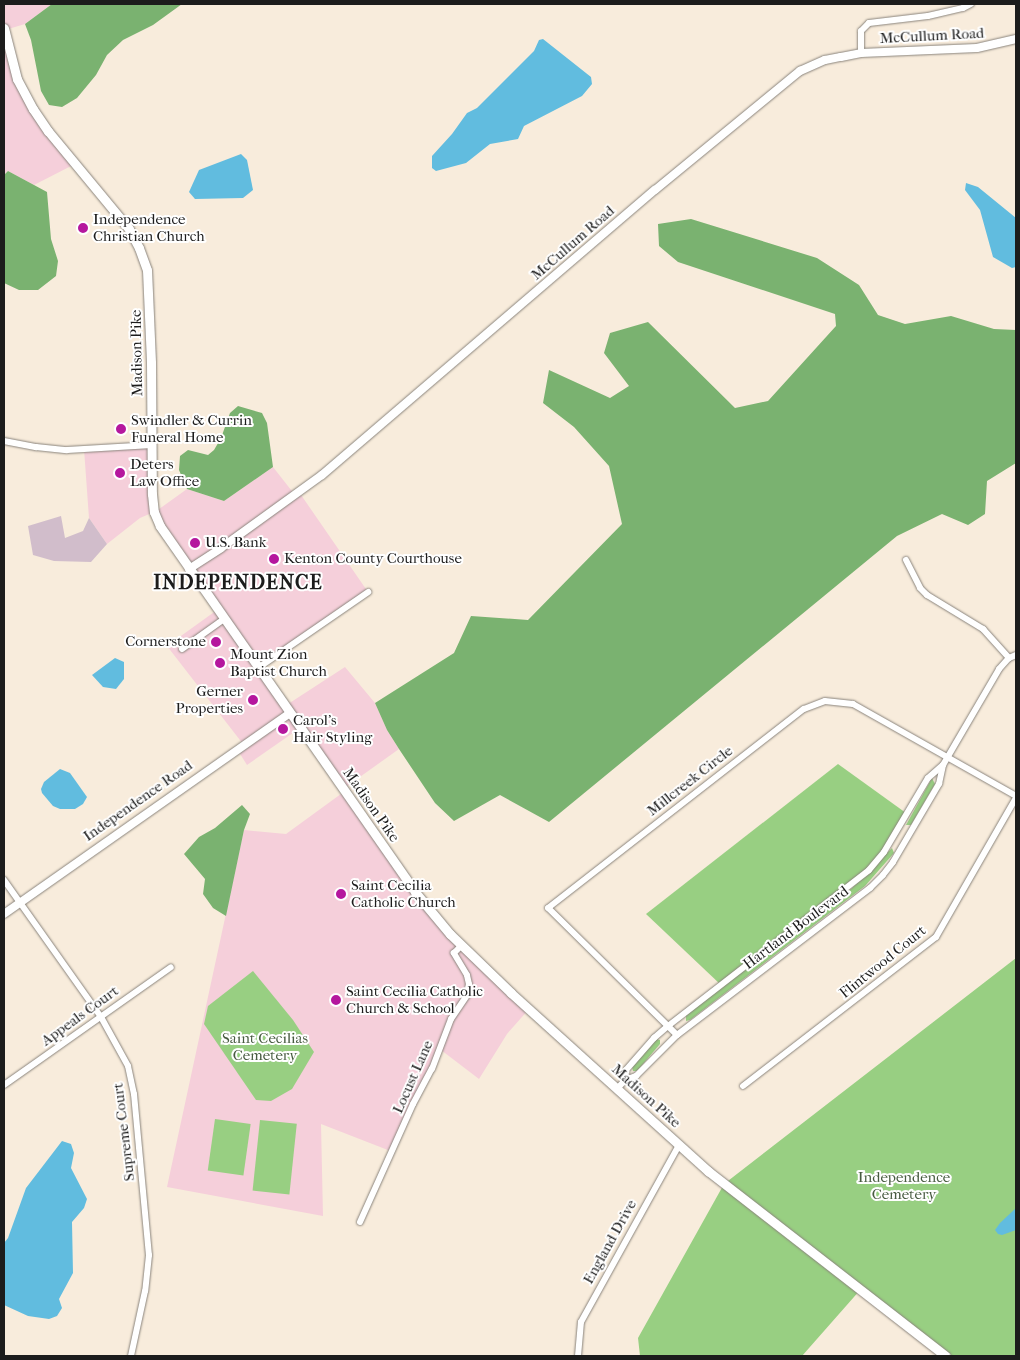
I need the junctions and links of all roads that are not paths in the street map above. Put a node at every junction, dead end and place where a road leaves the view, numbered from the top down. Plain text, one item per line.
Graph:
1 (971, 4) edge
2 (4, 28) edge
3 (1016, 38) edge
4 (861, 54) junction
5 (4, 440) edge
6 (152, 445) junction
7 (906, 560) dead end
8 (189, 569) junction
9 (368, 592) dead end
10 (224, 619) junction
11 (182, 649) dead end
12 (1016, 655) edge
13 (1009, 658) junction
14 (258, 668) junction
15 (290, 713) junction
16 (948, 757) junction
17 (943, 765) junction
18 (1016, 797) edge
19 (4, 880) edge
20 (19, 902) junction
21 (4, 914) edge
22 (462, 945) junction
23 (171, 967) dead end
24 (101, 1017) junction
25 (668, 1026) junction
26 (677, 1034) junction
27 (625, 1080) junction
28 (4, 1085) edge
29 (743, 1086) dead end
30 (617, 1089) junction
31 (679, 1145) junction
32 (360, 1222) dead end
33 (131, 1356) edge
34 (578, 1356) edge
35 (946, 1356) edge

1 - 4 street
2 - 6 main road, Madison Pike
3 - 4 street, McCullum Road
4 - 8 street, McCullum Road
5 - 6 street
6 - 8 main road, Madison Pike
7 - 13 street
8 - 10 main road, Madison Pike
9 - 14 street
10 - 11 street
10 - 14 main road, Madison Pike
12 - 13 street
13 - 16 street, Hartland Boulevard
14 - 15 main road, Madison Pike
15 - 20 street, Independence Road
15 - 22 main road, Madison Pike
16 - 17 street, Hartland Boulevard
16 - 18 street, Millcreek Circle
16 - 25 street, Millcreek Circle
17 - 25 street, Hartland Boulevard
17 - 26 street, Hartland Boulevard
18 - 29 street, Flintwood Court
19 - 20 street, Supreme Court
20 - 21 street, Independence Road
20 - 24 street, Supreme Court
22 - 30 main road, Madison Pike
22 - 32 street, Locust Lane
23 - 24 street, Appeals Court
24 - 28 street, Appeals Court
24 - 33 street, Supreme Court
25 - 26 street, Millcreek Circle
25 - 27 street, Hartland Boulevard
26 - 27 street, Hartland Boulevard
27 - 30 street, Hartland Boulevard
30 - 31 main road, Madison Pike
31 - 34 street, England Drive
31 - 35 main road, Madison Pike

